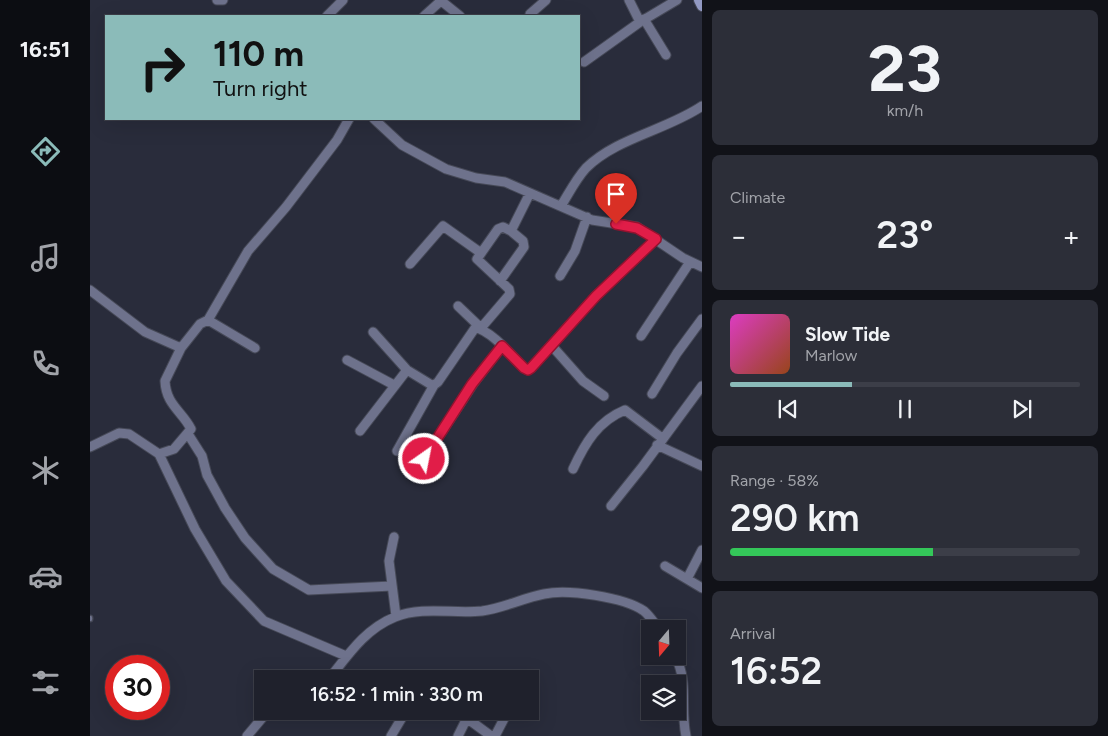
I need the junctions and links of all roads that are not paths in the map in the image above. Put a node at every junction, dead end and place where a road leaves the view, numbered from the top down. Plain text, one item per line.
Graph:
1 (217, 0) edge
2 (223, 0) edge
3 (343, 0) edge
4 (441, 0) edge
5 (546, 0) edge
6 (629, 0) edge
7 (677, 0) edge
8 (699, 0) edge
9 (702, 6) edge
10 (530, 14) dead end
11 (328, 15) edge
12 (425, 15) edge
13 (459, 15) edge
14 (642, 21) junction
15 (666, 55) dead end
16 (584, 62) dead end
17 (702, 106) edge
18 (348, 120) edge
19 (375, 120) edge
20 (530, 193) junction
21 (561, 206) junction
22 (587, 217) junction
23 (511, 231) junction
24 (656, 239) junction
25 (481, 253) junction
26 (690, 262) junction
27 (410, 264) dead end
28 (702, 267) edge
29 (560, 276) dead end
30 (500, 281) junction
31 (90, 290) edge
32 (458, 306) dead end
33 (702, 319) edge
34 (208, 320) junction
35 (481, 328) junction
36 (373, 332) dead end
37 (641, 336) dead end
38 (502, 346) junction
39 (552, 346) junction
40 (181, 348) junction
41 (255, 348) dead end
42 (346, 360) dead end
43 (407, 370) junction
44 (394, 385) junction
45 (434, 385) junction
46 (702, 386) edge
47 (652, 394) dead end
48 (604, 396) dead end
49 (360, 431) dead end
50 (188, 434) junction
51 (660, 441) junction
52 (90, 447) edge
53 (397, 451) dead end
54 (159, 454) junction
55 (424, 459) dead end
56 (702, 466) edge
57 (573, 470) dead end
58 (611, 506) dead end
59 (394, 537) dead end
60 (702, 550) edge
61 (665, 566) dead end
62 (688, 578) junction
63 (392, 586) junction
64 (702, 588) edge
65 (396, 616) junction
66 (652, 620) edge
67 (346, 656) junction
68 (680, 665) edge
69 (336, 670) edge
70 (260, 720) edge
71 (401, 720) edge
72 (466, 720) edge
73 (470, 720) edge
74 (503, 720) edge
75 (247, 736) edge
76 (391, 736) edge
77 (458, 736) edge
78 (493, 736) edge
79 (686, 736) edge

1 - 2 street
3 - 11 street
4 - 12 street
4 - 13 street
5 - 10 street
6 - 14 street
7 - 14 street
8 - 9 main road
14 - 15 street
14 - 16 street
17 - 21 street
18 - 34 street
19 - 20 street
20 - 21 street
20 - 23 street
21 - 22 street
22 - 24 street
22 - 29 street
23 - 25 street
23 - 30 street
24 - 26 street
24 - 39 street
25 - 27 street
25 - 30 street
26 - 28 street
26 - 37 street
30 - 35 street
31 - 40 street
32 - 35 street
33 - 47 street
34 - 40 street
34 - 41 street
35 - 38 street
35 - 45 street
36 - 43 street
38 - 39 street
38 - 55 street
39 - 48 street
40 - 50 street
42 - 44 street
43 - 44 street
43 - 45 street
44 - 49 street
45 - 53 street
46 - 51 street
50 - 54 street
50 - 63 street
51 - 56 street
51 - 57 street
51 - 58 street
52 - 54 street
54 - 67 street
59 - 63 street
60 - 62 street
61 - 62 street
62 - 64 street
63 - 65 street
65 - 66 street
65 - 67 street
67 - 69 street
68 - 79 street
70 - 75 street
71 - 76 street
72 - 77 street
73 - 78 street
74 - 78 street

